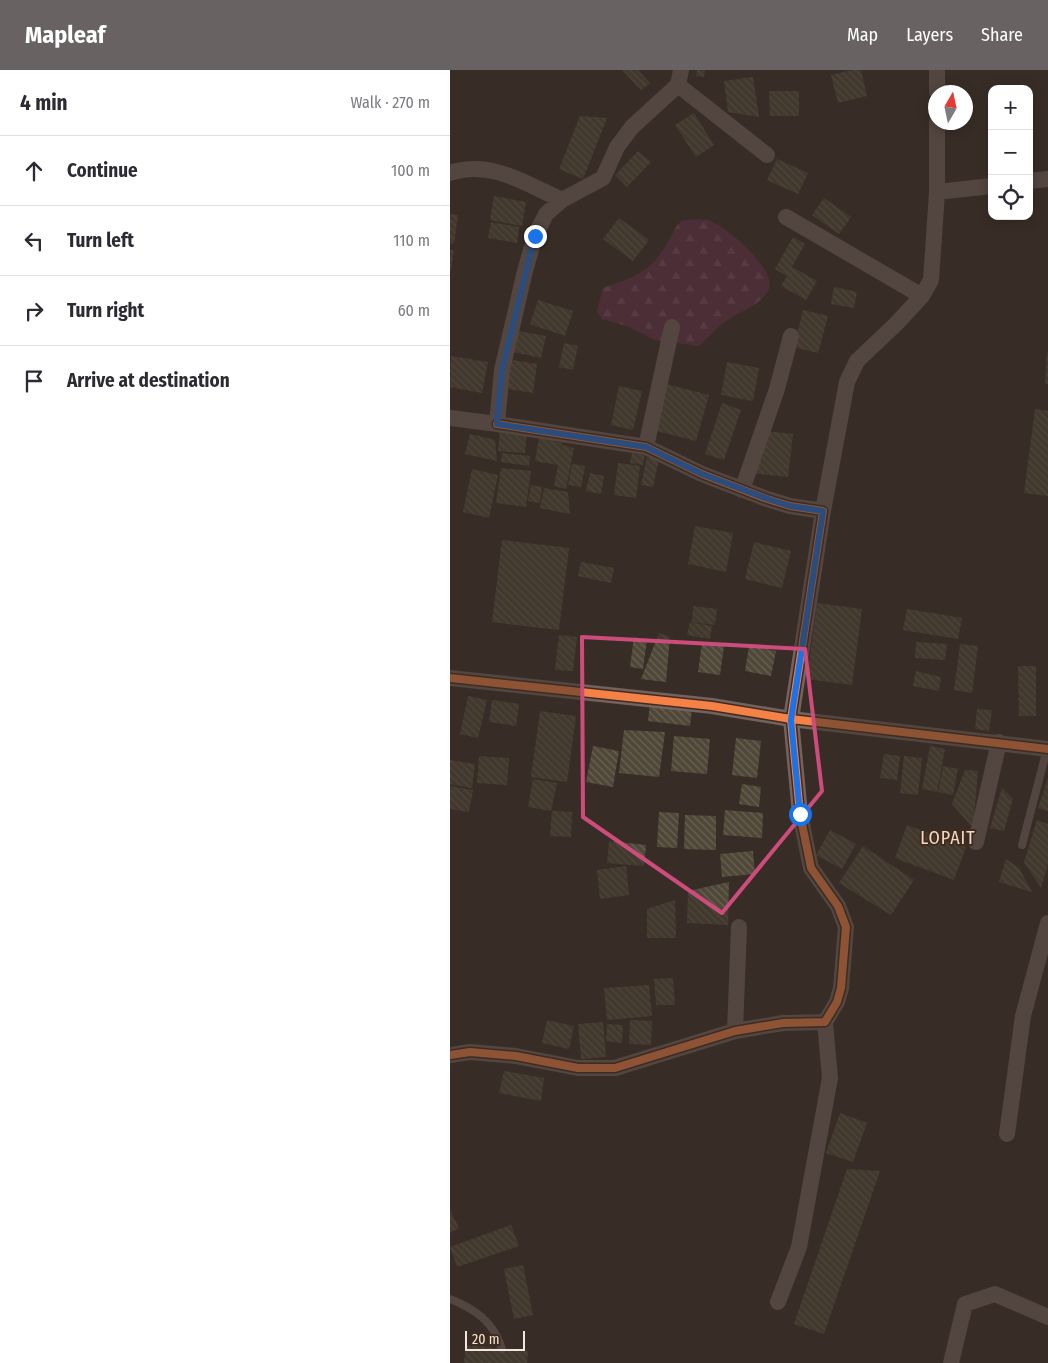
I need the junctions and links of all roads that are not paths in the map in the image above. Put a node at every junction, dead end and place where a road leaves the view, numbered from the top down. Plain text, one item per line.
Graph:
1 (937, 70) edge
2 (680, 78) edge
3 (937, 85) edge
4 (937, 130) edge
5 (767, 155) dead end
6 (450, 173) edge
7 (1048, 178) edge
8 (1033, 180) edge
9 (988, 186) edge
10 (937, 192) junction
11 (562, 200) junction
12 (786, 217) dead end
13 (922, 296) junction
14 (672, 327) dead end
15 (790, 336) dead end
16 (450, 418) edge
17 (497, 424) junction
18 (646, 447) junction
19 (742, 490) junction
20 (823, 511) junction
21 (450, 678) edge
22 (791, 720) junction
23 (999, 742) junction
24 (1048, 749) edge
25 (976, 842) dead end
26 (1022, 846) dead end
27 (1048, 923) edge
28 (739, 927) dead end
29 (825, 1022) junction
30 (735, 1031) junction
31 (450, 1055) edge
32 (1007, 1134) dead end
33 (450, 1299) edge
34 (778, 1302) dead end
35 (1048, 1317) edge
36 (502, 1349) dead end
37 (951, 1363) edge

1 - 3 street
2 - 5 street
2 - 11 street
4 - 10 street
6 - 11 street
7 - 8 street
9 - 10 street
10 - 13 street
11 - 17 street
12 - 13 street
13 - 20 street
14 - 18 street
15 - 19 street
16 - 17 street
17 - 18 street
18 - 19 street
19 - 20 street
20 - 22 street
21 - 22 street
22 - 23 street
22 - 29 street
23 - 24 street
23 - 25 street
24 - 26 lane
27 - 32 street
28 - 30 street
29 - 30 street
29 - 34 street
30 - 31 street
33 - 36 lane
35 - 37 street

